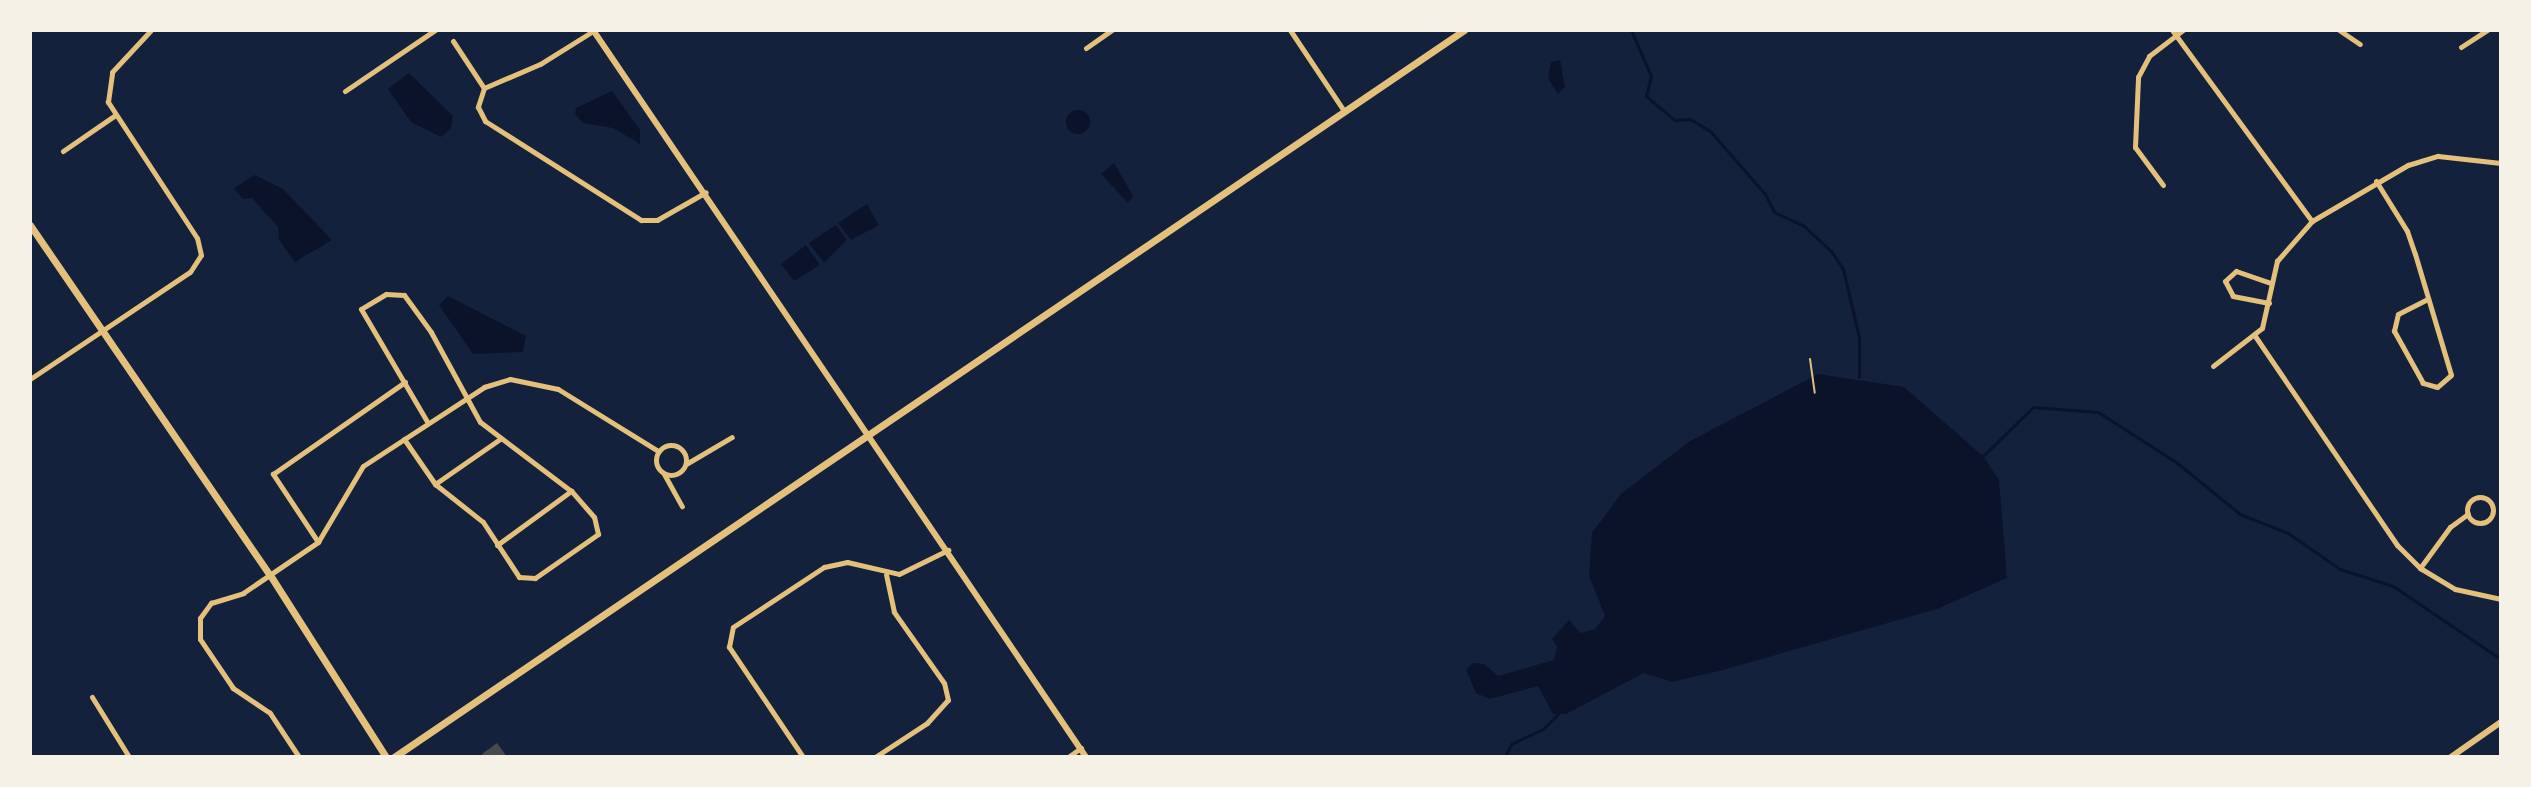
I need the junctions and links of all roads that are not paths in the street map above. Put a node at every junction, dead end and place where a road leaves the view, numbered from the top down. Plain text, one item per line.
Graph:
1 (151, 30) edge
2 (435, 30) edge
3 (593, 30) edge
4 (1112, 30) edge
5 (1290, 30) edge
6 (1464, 30) edge
7 (2183, 30) edge
8 (2339, 30) edge
9 (2487, 30) edge
10 (2174, 33) edge
11 (453, 41) dead end
12 (2360, 44) dead end
13 (2461, 47) dead end
14 (1086, 48) dead end
15 (484, 88) junction
16 (345, 91) dead end
17 (1344, 111) junction
18 (114, 116) junction
19 (63, 151) dead end
20 (2501, 163) edge
21 (2376, 181) junction
22 (2163, 185) dead end
23 (706, 192) junction
24 (2312, 221) junction
25 (30, 225) edge
26 (2271, 283) junction
27 (2426, 300) junction
28 (2269, 303) junction
29 (103, 331) junction
30 (2255, 336) junction
31 (2213, 366) dead end
32 (30, 379) edge
33 (405, 382) junction
34 (463, 400) junction
35 (428, 423) junction
36 (869, 433) junction
37 (732, 437) dead end
38 (404, 439) junction
39 (500, 439) junction
40 (658, 451) junction
41 (686, 464) junction
42 (664, 473) junction
43 (435, 484) junction
44 (571, 491) junction
45 (682, 506) dead end
46 (2468, 514) junction
47 (318, 542) junction
48 (497, 545) junction
49 (948, 549) junction
50 (2420, 568) junction
51 (270, 575) junction
52 (886, 575) junction
53 (2501, 599) edge
54 (92, 697) dead end
55 (2501, 722) edge
56 (1081, 748) junction
57 (129, 757) edge
58 (299, 757) edge
59 (386, 757) edge
60 (394, 757) edge
61 (803, 757) edge
62 (875, 757) edge
63 (1068, 757) edge
64 (1086, 757) edge
65 (2451, 757) edge

1 - 18 street
2 - 16 street
3 - 15 street
3 - 23 street
4 - 14 street
5 - 17 street
6 - 17 main road
7 - 10 street
8 - 12 street
9 - 13 street
10 - 22 street
10 - 24 street
11 - 15 street
15 - 23 street
17 - 36 main road
18 - 19 street
18 - 29 street
20 - 21 street
21 - 24 street
21 - 27 street
23 - 36 street
24 - 26 street
25 - 29 main road
26 - 28 street
26 - 28 street
27 - 27 street
28 - 30 street
29 - 32 street
29 - 51 main road
30 - 31 street
30 - 50 street
33 - 34 street
33 - 35 street
33 - 47 street
34 - 35 street
34 - 39 street
34 - 40 street
35 - 38 street
36 - 49 street
36 - 60 main road
37 - 41 street
38 - 43 street
38 - 47 street
39 - 43 street
39 - 44 street
40 - 41 street
40 - 42 street
41 - 42 street
42 - 45 street
43 - 48 street
44 - 48 street
44 - 48 street
46 - 46 street
46 - 50 street
47 - 51 street
49 - 52 street
49 - 56 street
50 - 53 street
51 - 58 street
51 - 59 main road
52 - 61 street
52 - 62 street
54 - 57 street
55 - 65 street
56 - 63 street
56 - 64 street

